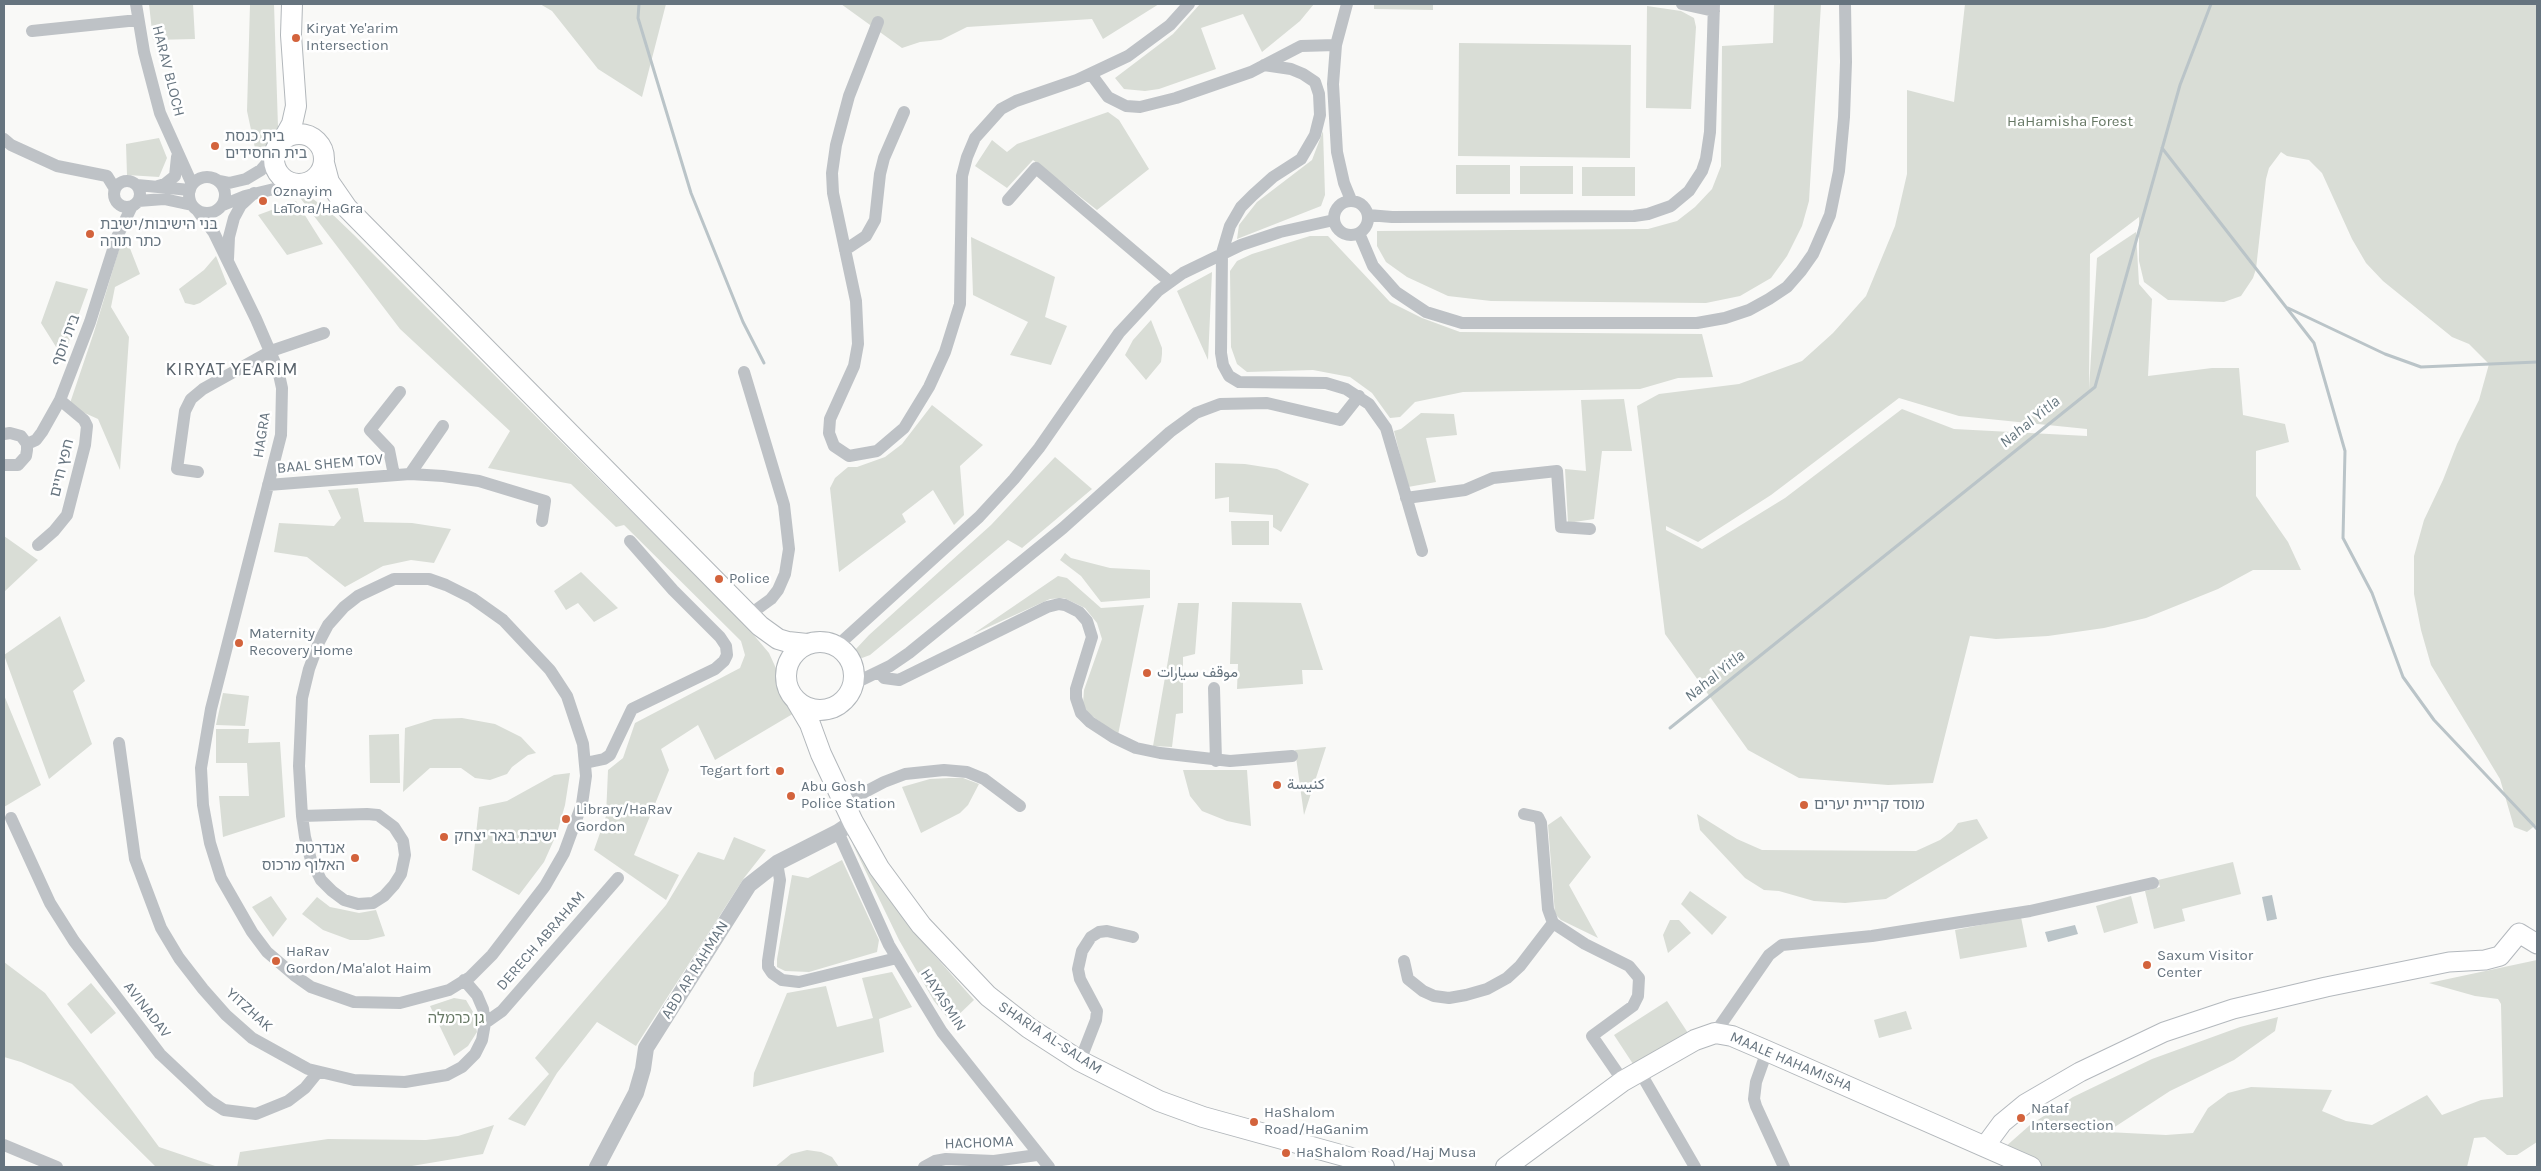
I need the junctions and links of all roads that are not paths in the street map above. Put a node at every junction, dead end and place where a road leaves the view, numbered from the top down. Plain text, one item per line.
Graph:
1 (136, 4) edge
2 (292, 4) edge
3 (1189, 4) edge
4 (1347, 4) edge
5 (1682, 4) edge
6 (1845, 4) edge
7 (1714, 7) edge
8 (138, 20) junction
9 (878, 22) dead end
10 (32, 31) dead end
11 (1336, 45) junction
12 (1264, 65) junction
13 (1091, 74) junction
14 (295, 94) junction
15 (904, 112) dead end
16 (4, 139) edge
17 (315, 140) junction
18 (278, 147) junction
19 (175, 150) junction
20 (324, 163) junction
21 (213, 179) junction
22 (298, 184) junction
23 (137, 185) junction
24 (153, 187) junction
25 (191, 187) junction
26 (254, 193) junction
27 (115, 195) junction
28 (1008, 200) dead end
29 (1351, 200) junction
30 (135, 204) junction
31 (195, 208) junction
32 (218, 209) junction
33 (1368, 215) junction
34 (356, 217) junction
35 (1334, 220) junction
36 (214, 233) junction
37 (1359, 233) junction
38 (117, 236) junction
39 (845, 250) junction
40 (1222, 253) junction
41 (228, 262) junction
42 (1170, 282) junction
43 (324, 333) dead end
44 (271, 351) junction
45 (744, 372) dead end
46 (400, 392) dead end
47 (1359, 396) junction
48 (60, 400) junction
49 (443, 426) dead end
50 (4, 434) edge
51 (27, 444) junction
52 (4, 465) edge
53 (198, 472) dead end
54 (410, 474) junction
55 (394, 475) junction
56 (268, 485) junction
57 (1406, 498) junction
58 (542, 522) dead end
59 (1590, 529) dead end
60 (630, 541) dead end
61 (38, 545) dead end
62 (1422, 551) dead end
63 (755, 620) junction
64 (807, 644) junction
65 (837, 646) junction
66 (879, 672) junction
67 (786, 677) junction
68 (853, 684) junction
69 (1214, 688) dead end
70 (798, 702) junction
71 (834, 707) junction
72 (119, 743) dead end
73 (1292, 756) dead end
74 (1216, 761) junction
75 (585, 763) junction
76 (826, 765) junction
77 (844, 803) junction
78 (1020, 806) dead end
79 (1524, 814) dead end
80 (302, 816) junction
81 (11, 818) dead end
82 (845, 827) junction
83 (776, 864) junction
84 (618, 878) dead end
85 (2153, 883) dead end
86 (1553, 923) junction
87 (1133, 937) dead end
88 (2537, 944) edge
89 (897, 958) junction
90 (1404, 961) dead end
91 (464, 980) junction
92 (485, 1023) junction
93 (1715, 1033) junction
94 (1767, 1051) junction
95 (1080, 1061) junction
96 (318, 1072) junction
97 (1631, 1076) junction
98 (4, 1146) edge
99 (1984, 1146) junction
100 (1037, 1155) junction
101 (1510, 1166) edge
102 (56, 1167) edge
103 (597, 1167) edge
104 (924, 1167) edge
105 (1049, 1167) edge
106 (1384, 1167) edge
107 (1695, 1167) edge
108 (1784, 1167) edge
109 (2031, 1167) edge

1 - 8 street, HARAV BLOCH
2 - 14 main road
3 - 13 street
4 - 11 street
5 - 7 street
6 - 37 street
7 - 33 street
8 - 10 street
8 - 19 street, HARAV BLOCH
9 - 39 street
11 - 12 street
11 - 29 street
12 - 13 street
12 - 40 street
13 - 39 street
14 - 17 main road
14 - 18 main road
15 - 39 street
16 - 27 street
17 - 18 main road
17 - 20 main road
18 - 21 street
18 - 22 main road
19 - 21 street, HARAV BLOCH
19 - 24 street
19 - 25 street, HARAV BLOCH
20 - 22 main road
20 - 34 main road
21 - 25 street
21 - 32 street
22 - 26 street
22 - 34 main road
23 - 24 street
23 - 27 street
23 - 30 street
24 - 25 street
25 - 31 street
26 - 32 street
26 - 41 street
27 - 30 street
27 - 38 street
28 - 42 street
29 - 33 street
29 - 35 street
30 - 31 street
30 - 38 street
31 - 32 street
31 - 36 street, HAGRA
32 - 36 street, HAGRA
33 - 37 street
34 - 63 main road
35 - 37 street
35 - 40 street
36 - 41 street, HAGRA
38 - 48 street, בית יוסף
40 - 42 street
40 - 47 street
41 - 44 street, HAGRA
42 - 65 street
43 - 44 street
44 - 53 street
44 - 56 street, HAGRA
45 - 63 street
46 - 55 street, BAAL SHEM TOV
47 - 57 street
47 - 66 street
48 - 51 street, בית יוסף
48 - 61 street, חפץ חיים
49 - 54 street
50 - 51 street
51 - 52 street
54 - 55 street, BAAL SHEM TOV
54 - 58 street, BAAL SHEM TOV
55 - 56 street, BAAL SHEM TOV
56 - 91 street, HAGRA
57 - 59 street
57 - 62 street
60 - 75 street
63 - 64 main road
63 - 67 main road
64 - 65 main road
64 - 67 main road
65 - 68 main road
66 - 68 street
66 - 74 street
67 - 70 main road
68 - 71 main road
69 - 74 street
70 - 71 main road
70 - 76 main road, SHARIA AL-SALAM
71 - 76 main road, SHARIA AL-SALAM
72 - 96 street, YITZHAK
73 - 74 street
75 - 80 street, HAGRA
75 - 91 street, HAGRA
76 - 77 main road, SHARIA AL-SALAM
77 - 78 street
77 - 82 main road, SHARIA AL-SALAM
79 - 86 street
80 - 80 street
81 - 96 street, AVINADAV
82 - 83 street, ABD AR RAHMAN
82 - 89 street, HAYASMIN
82 - 95 main road, SHARIA AL-SALAM
83 - 89 street
83 - 103 street, ABD AR RAHMAN
84 - 92 street, DERECH ABRAHAM
85 - 93 street
86 - 90 street
86 - 97 street
87 - 95 street
88 - 99 main road
89 - 100 street, HAYASMIN
91 - 92 street, YITZHAK
92 - 96 street, YITZHAK
93 - 94 main road, MAALE HAHAMISHA
93 - 97 main road, MAALE HAHAMISHA
94 - 99 main road, MAALE HAHAMISHA
94 - 108 street
95 - 106 main road, SHARIA AL-SALAM
97 - 101 main road, MAALE HAHAMISHA
97 - 107 street
98 - 102 street
99 - 109 main road, MAALE HAHAMISHA
100 - 104 street, HACHOMA
100 - 105 street, HAYASMIN

